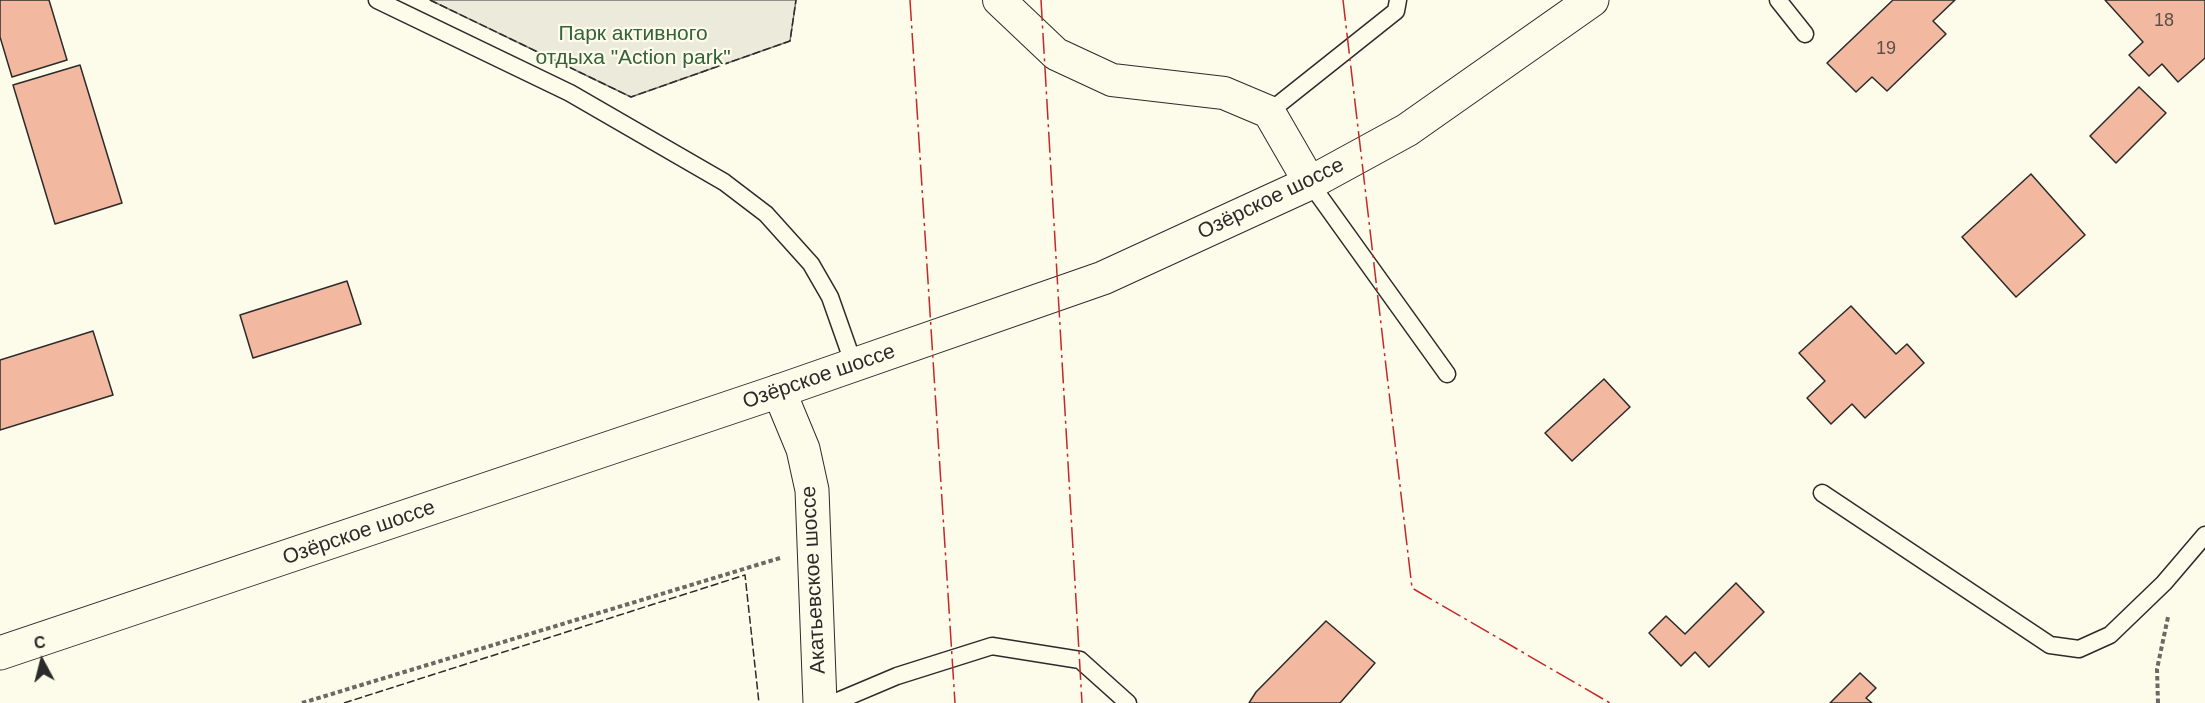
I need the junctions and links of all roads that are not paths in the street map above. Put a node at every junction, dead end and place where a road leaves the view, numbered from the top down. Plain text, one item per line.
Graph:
1 (377, 0) edge
2 (999, 0) edge
3 (1398, 0) edge
4 (1592, 0) edge
5 (1778, 0) edge
6 (1805, 34) dead end
7 (1269, 112) junction
8 (1310, 183) junction
9 (854, 365) junction
10 (1447, 374) dead end
11 (779, 391) junction
12 (1822, 492) dead end
13 (2205, 535) edge
14 (0, 653) edge
15 (820, 703) edge
16 (833, 703) edge
17 (1128, 703) edge

1 - 9 lane
2 - 7 street
3 - 7 lane
4 - 8 main road, Озёрское шоссе
5 - 6 lane
7 - 8 street
8 - 9 main road, Озёрское шоссе
8 - 10 lane
9 - 11 main road, Озёрское шоссе
11 - 14 main road, Озёрское шоссе
11 - 15 main road, Акатьевское шоссе
12 - 13 lane
16 - 17 lane

